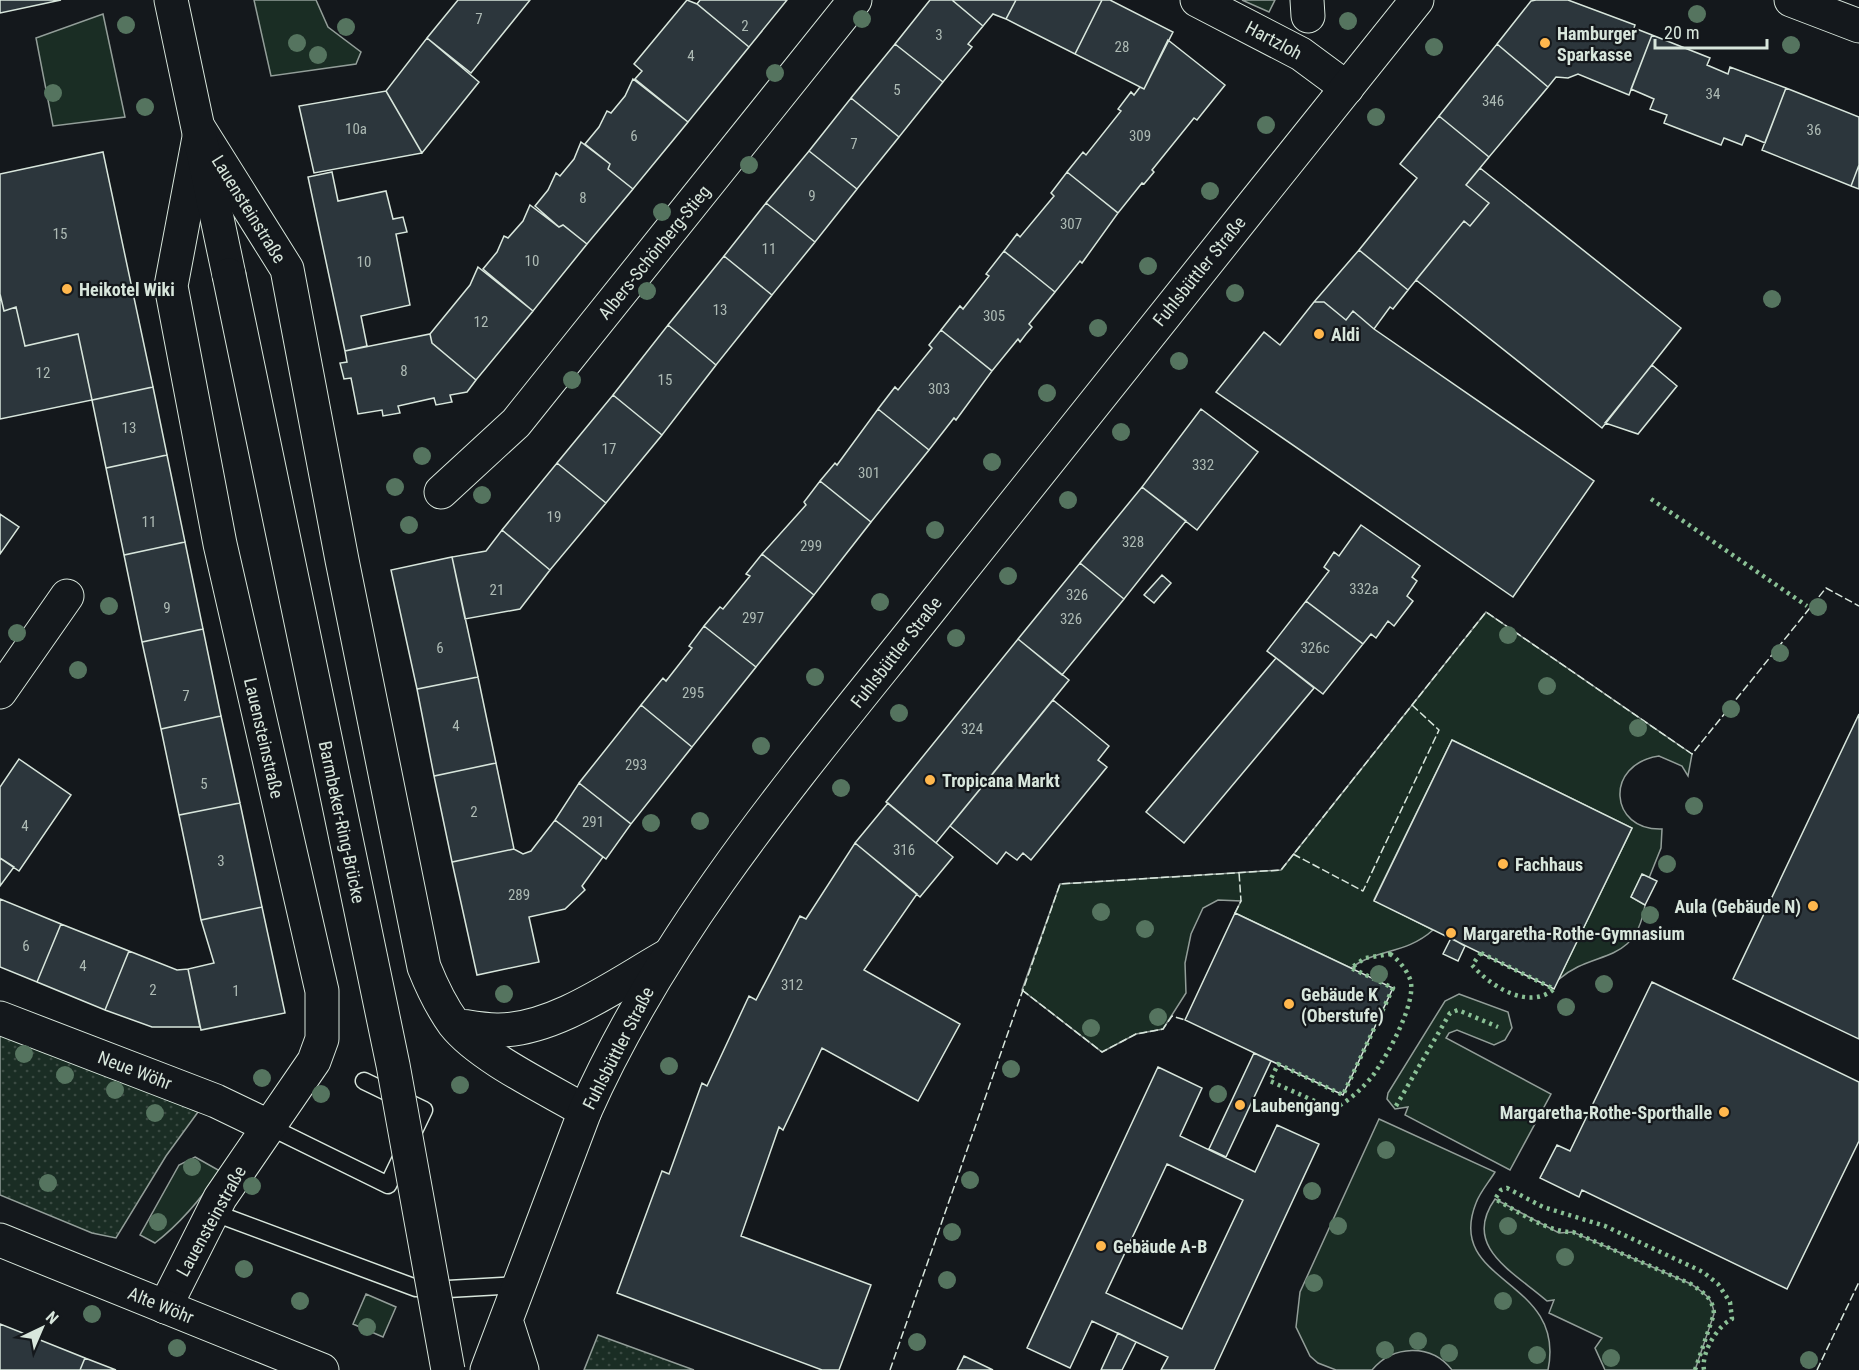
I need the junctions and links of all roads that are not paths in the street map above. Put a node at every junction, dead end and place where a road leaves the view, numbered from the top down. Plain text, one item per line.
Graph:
1 (171, 0) edge
2 (855, 0) edge
3 (1197, 0) edge
4 (1416, 0) edge
5 (1791, 0) edge
6 (1859, 26) edge
7 (1347, 88) junction
8 (200, 130) junction
9 (229, 275) joint
10 (441, 492) dead end
11 (67, 596) dead end
12 (0, 692) edge
13 (667, 956) junction
14 (0, 1018) edge
15 (455, 1025) junction
16 (364, 1081) dead end
17 (585, 1111) junction
18 (268, 1126) junction
19 (212, 1212) junction
20 (0, 1240) edge
21 (519, 1285) junction
22 (165, 1307) junction
23 (506, 1320) junction
24 (322, 1370) edge
25 (448, 1370) edge
26 (487, 1370) edge
27 (522, 1370) edge

1 - 8 street, Lauensteinstraße
2 - 10 street, Albers-Schönberg-Stieg
3 - 7 street, Hartzloh
4 - 7 street, Fuhlsbüttler Straße
5 - 6 street
7 - 13 street, Fuhlsbüttler Straße
8 - 9 street, Lauensteinstraße
8 - 15 street, Lauensteinstraße
8 - 18 street, Lauensteinstraße
9 - 25 street, Barmbeker-Ring-Brücke, bridge
11 - 12 street
13 - 15 street
13 - 17 street, Fuhlsbüttler Straße
14 - 18 street, Neue Wöhr
15 - 17 street, Lauensteinstraße
16 - 18 lane
17 - 21 street, Fuhlsbüttler Straße
18 - 19 street, Lauensteinstraße
19 - 21 lane
19 - 22 street, Lauensteinstraße
20 - 22 street, Alte Wöhr
21 - 23 street, Fuhlsbüttler Straße
22 - 24 street, Alte Wöhr
23 - 26 street, Fuhlsbüttler Straße
23 - 27 street

